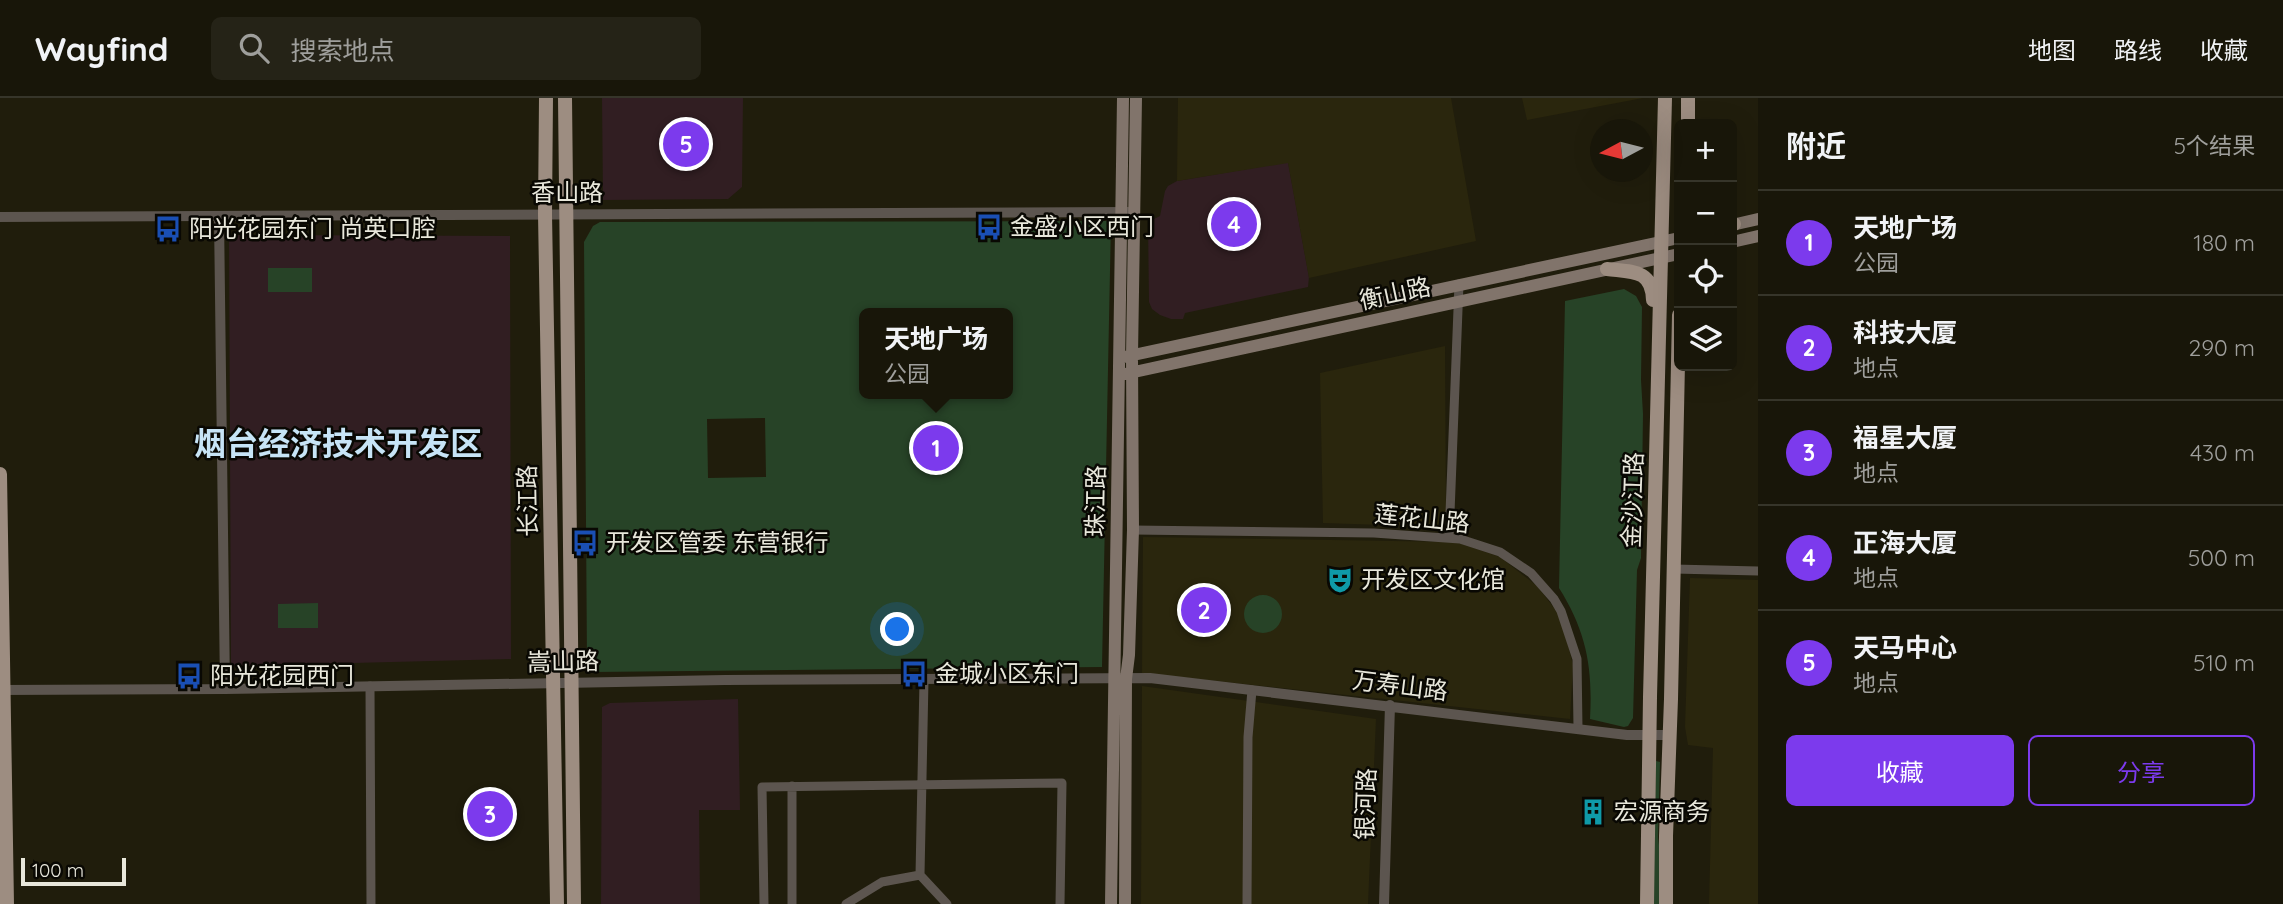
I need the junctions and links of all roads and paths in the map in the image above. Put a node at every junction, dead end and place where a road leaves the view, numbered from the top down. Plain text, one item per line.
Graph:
1 (546, 98) edge
2 (565, 98) edge
3 (1123, 98) edge
4 (1136, 98) edge
5 (1665, 98) edge
6 (1688, 98) edge
7 (1688, 119) edge
8 (1127, 212) junction
9 (545, 214) junction
10 (566, 214) junction
11 (0, 217) edge
12 (219, 217) junction
13 (1758, 219) edge
14 (1737, 224) edge
15 (1758, 236) edge
16 (1674, 239) edge
17 (1737, 241) edge
18 (1661, 242) junction
19 (1674, 255) edge
20 (1660, 258) junction
21 (1607, 270) junction
22 (1459, 284) junction
23 (1459, 302) junction
24 (1126, 357) junction
25 (1678, 371) edge
26 (1133, 373) junction
27 (1119, 375) junction
28 (1658, 414) junction
29 (0, 474) edge
30 (1133, 530) junction
31 (1449, 538) junction
32 (1674, 569) junction
33 (1758, 571) edge
34 (1120, 679) junction
35 (924, 680) junction
36 (555, 683) junction
37 (572, 683) junction
38 (370, 686) junction
39 (1, 689) edge
40 (225, 689) junction
41 (1252, 691) junction
42 (1390, 705) junction
43 (1577, 729) junction
44 (1669, 735) junction
45 (1650, 736) junction
46 (922, 783) junction
47 (792, 786) junction
48 (920, 875) junction
49 (7, 904) edge
50 (371, 904) edge
51 (557, 904) edge
52 (574, 904) edge
53 (764, 904) edge
54 (792, 904) edge
55 (846, 904) edge
56 (947, 904) edge
57 (1059, 904) edge
58 (1111, 904) edge
59 (1125, 904) edge
60 (1247, 904) edge
61 (1384, 904) edge
62 (1647, 904) edge
63 (1666, 904) edge

1 - 9 main road, 长江路
2 - 10 main road, 长江路
3 - 8 main road
4 - 8 main road
5 - 18 main road, 金沙江路
6 - 7 main road
8 - 10 street, 香山路
8 - 24 main road
9 - 10 street, 香山路
9 - 12 street, 香山路
9 - 36 main road, 长江路
10 - 37 main road, 长江路
11 - 12 street, 香山路
12 - 40 street
13 - 14 main road
15 - 17 main road
16 - 18 main road, 衡山路
18 - 20 main road, 金沙江路
18 - 22 main road, 衡山路
19 - 20 main road, 衡山路
20 - 21 main road, 衡山路
20 - 28 main road, 金沙江路
21 - 23 main road, 衡山路
21 - 28 main road
22 - 23 street
22 - 24 main road, 衡山路
23 - 26 main road, 衡山路
23 - 31 street
24 - 26 main road
24 - 27 main road, 珠江路
25 - 32 main road, 金沙江路
26 - 27 main road, 衡山路
26 - 30 main road
27 - 34 main road, 珠江路
28 - 45 main road, 金沙江路
29 - 39 main road
30 - 31 street, 莲花山路
30 - 34 main road
31 - 43 street, 莲花山路
32 - 33 street
32 - 44 main road, 金沙江路
34 - 35 street, 嵩山路
34 - 41 street, 万寿山路
34 - 58 main road, 珠江路
34 - 59 main road
35 - 37 street, 嵩山路
35 - 46 street
36 - 37 street, 嵩山路
36 - 38 street, 嵩山路
36 - 51 main road, 长江路
37 - 52 main road, 长江路
38 - 40 street, 嵩山路
38 - 50 street
39 - 40 street, 嵩山路
39 - 49 main road
41 - 42 street, 万寿山路
41 - 60 street
42 - 43 street, 万寿山路
42 - 61 street, 银河路
43 - 45 street, 万寿山路
44 - 45 street, 万寿山路
44 - 63 main road, 金沙江路
45 - 62 main road, 金沙江路
46 - 47 street
46 - 48 street
46 - 57 street
47 - 53 street
47 - 54 street
48 - 55 street
48 - 56 street

